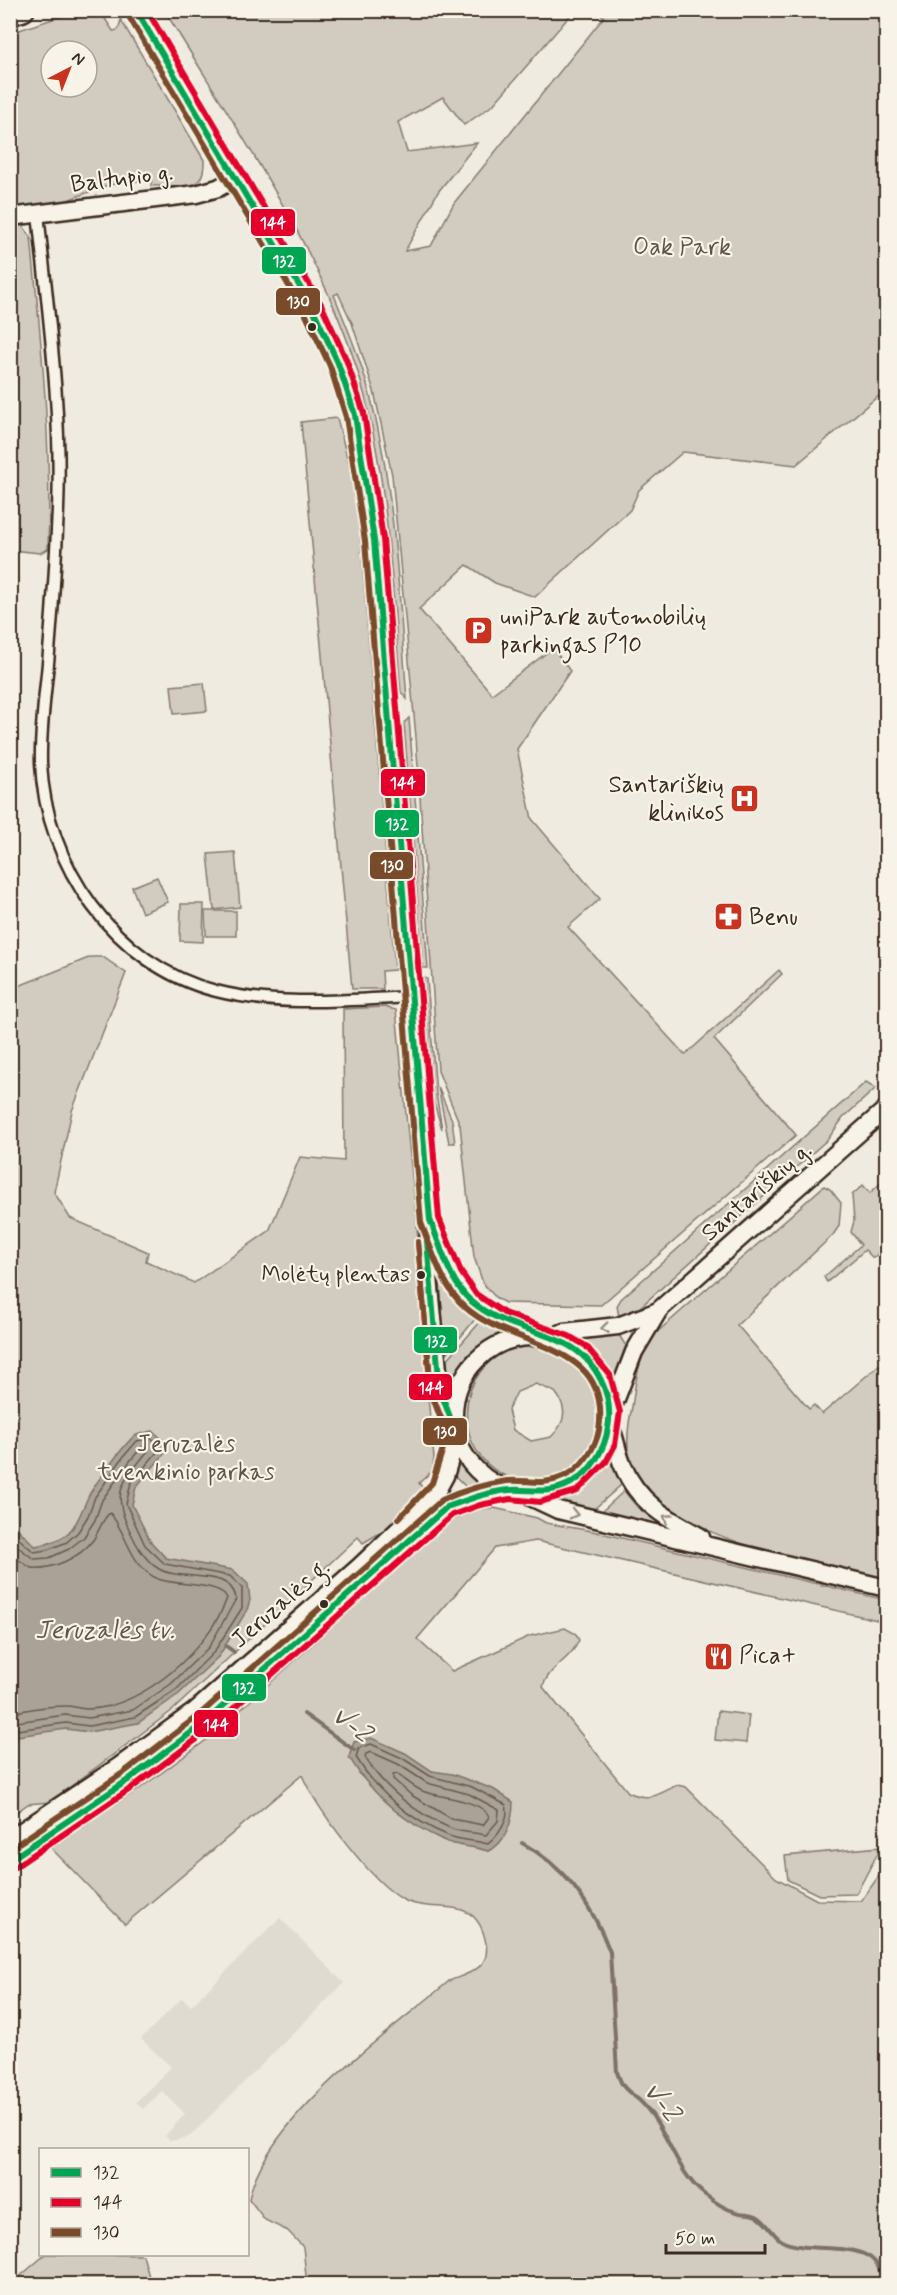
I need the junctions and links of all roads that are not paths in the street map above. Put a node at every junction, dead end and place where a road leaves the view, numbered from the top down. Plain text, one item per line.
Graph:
1 (23, 10) edge
2 (136, 10) edge
3 (10, 14) edge
4 (236, 178) junction
5 (38, 213) junction
6 (10, 217) edge
7 (411, 997) junction
8 (886, 1109) edge
9 (430, 1220) junction
10 (659, 1310) junction
11 (544, 1337) junction
12 (610, 1419) junction
13 (456, 1431) junction
14 (515, 1491) junction
15 (718, 1546) junction
16 (886, 1588) edge
17 (10, 1839) edge
18 (10, 1860) edge

1 - 3 highway
2 - 4 main road
4 - 5 main road, Baltupio g.
4 - 7 main road
5 - 6 main road, Baltupio g.
5 - 7 street
7 - 9 main road
8 - 10 main road, Santariškių g.
9 - 11 main road
9 - 13 main road
10 -> 11 main road, Santariškių g.
10 - 12 main road, Santariškių g.
11 - 12 main road
11 - 13 main road
12 - 14 main road
15 -> 12 main road
13 - 14 main road
13 - 17 main road, Jeruzalės g.
14 -> 15 main road
14 - 18 main road, Jeruzalės g.
15 - 16 main road

